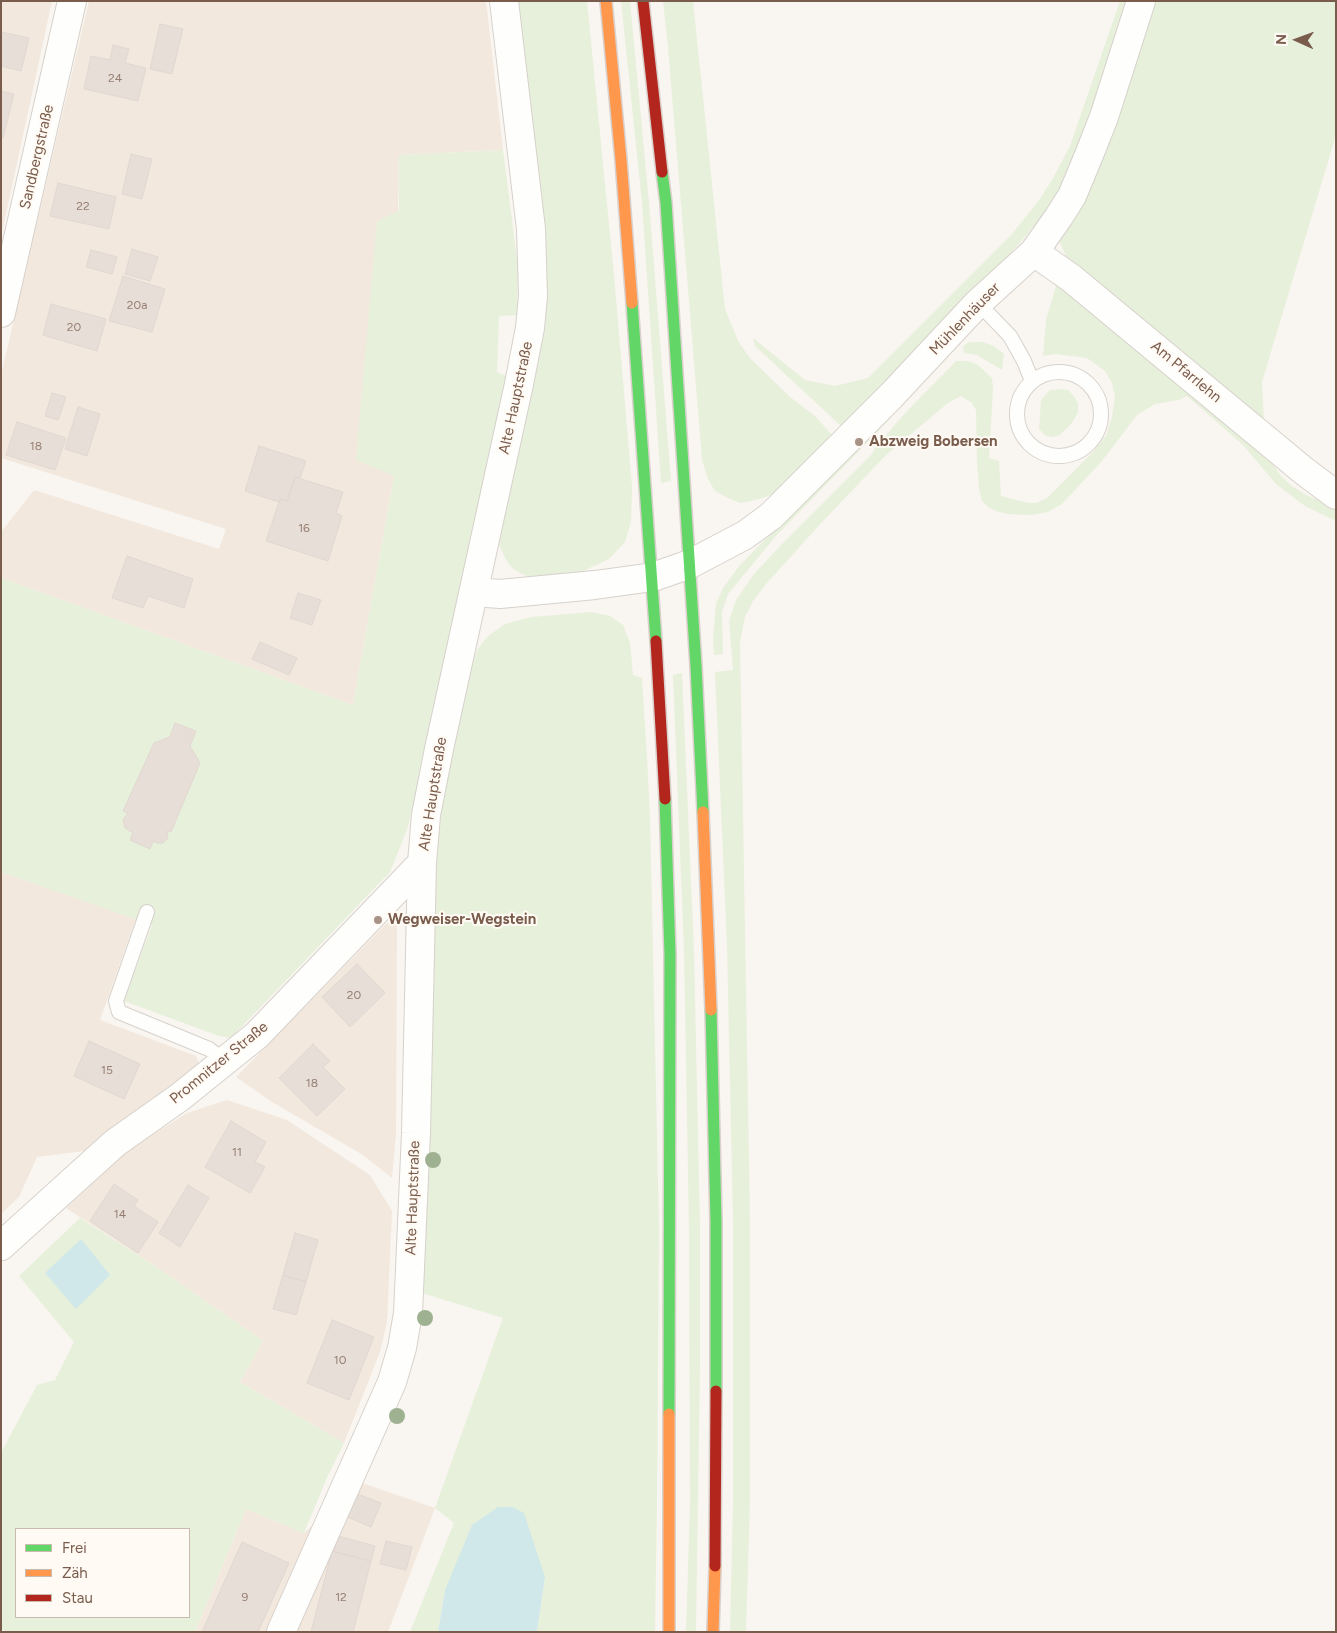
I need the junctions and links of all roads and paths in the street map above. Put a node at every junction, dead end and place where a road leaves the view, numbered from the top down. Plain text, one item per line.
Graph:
1 (72, 1) edge
2 (504, 1) edge
3 (606, 1) edge
4 (643, 1) edge
5 (1141, 1) edge
6 (1034, 252) junction
7 (978, 303) junction
8 (1, 313) edge
9 (1032, 381) junction
10 (1336, 495) edge
11 (690, 564) junction
12 (653, 577) junction
13 (474, 592) junction
14 (422, 863) junction
15 (147, 912) dead end
16 (225, 1062) junction
17 (1, 1246) edge
18 (281, 1632) edge
19 (669, 1632) edge
20 (713, 1632) edge

1 - 8 street, Sandbergstraße
2 - 13 street, Alte Hauptstraße
3 - 12 main road
4 - 11 main road
5 - 6 street, Mühlenhäuser
6 - 7 street, Mühlenhäuser
6 - 10 street, Am Pfarrlehn
7 - 9 lane
7 - 11 street, Mühlenhäuser
9 - 9 lane
11 - 12 street, Mühlenhäuser
11 - 20 main road
12 - 13 street, Mühlenhäuser
12 - 19 main road
13 - 14 street, Alte Hauptstraße
14 - 16 street, Promnitzer Straße
14 - 18 street, Alte Hauptstraße
15 - 16 lane
16 - 17 street, Promnitzer Straße

